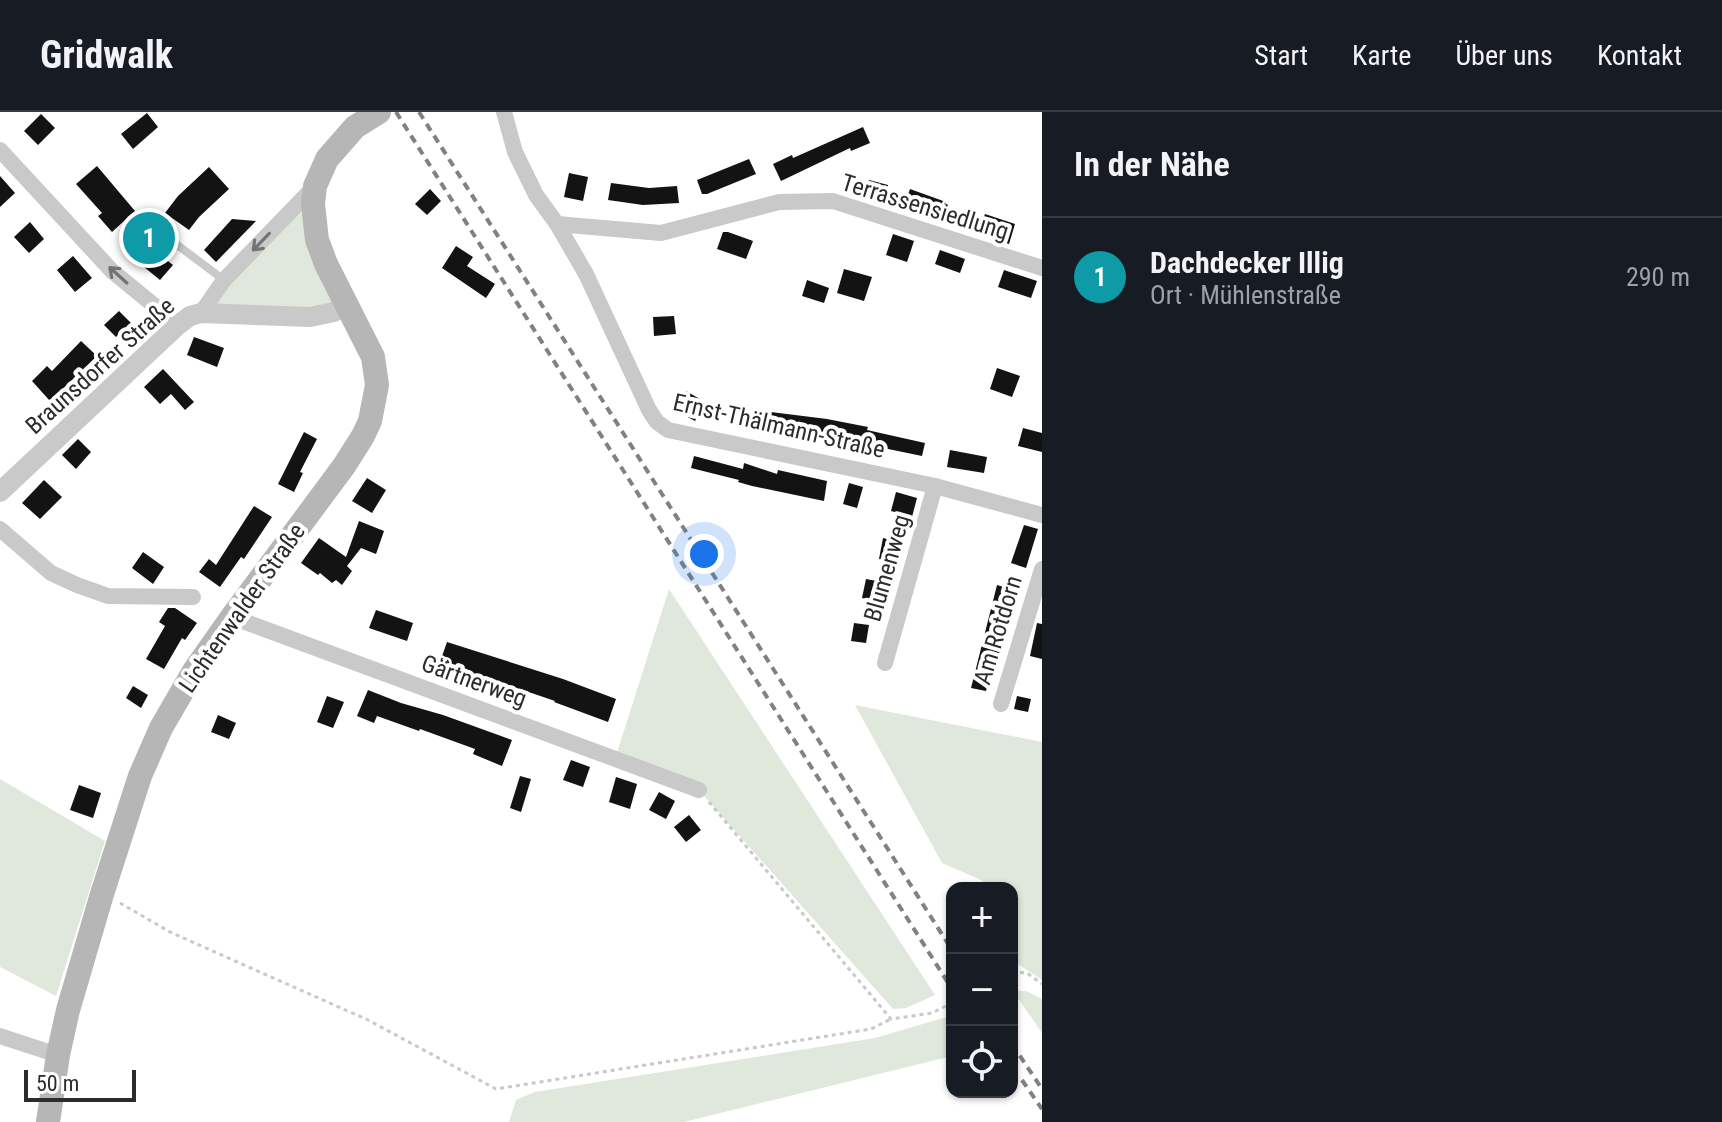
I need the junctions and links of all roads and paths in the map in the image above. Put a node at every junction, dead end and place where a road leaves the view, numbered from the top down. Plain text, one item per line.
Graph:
1 (504, 112) edge
2 (360, 119) edge
3 (0, 150) edge
4 (315, 186) junction
5 (557, 224) junction
6 (172, 241) dead end
7 (1042, 268) edge
8 (224, 280) junction
9 (345, 304) junction
10 (201, 313) junction
11 (178, 325) junction
12 (935, 486) junction
13 (0, 492) edge
14 (1042, 515) edge
15 (0, 529) edge
16 (1042, 569) edge
17 (193, 597) dead end
18 (232, 617) junction
19 (885, 663) dead end
20 (1001, 704) dead end
21 (699, 790) joint
22 (102, 894) junction
23 (1018, 972) edge
24 (1042, 984) edge
25 (946, 1006) edge
26 (891, 1019) junction
27 (0, 1036) edge
28 (58, 1055) junction
29 (48, 1122) edge

1 - 5 street, Ernst-Thälmann-Straße
2 - 4 main road, Lichtenwalder Straße
11 -> 3 street
4 -> 8 street, Braunsdorfer Straße
4 - 9 main road, Lichtenwalder Straße
5 - 7 street, Terrassensiedlung
5 - 12 street, Ernst-Thälmann-Straße
6 - 8 lane
8 - 10 street, Braunsdorfer Straße
9 - 10 street, Braunsdorfer Straße
9 - 18 main road, Lichtenwalder Straße
10 - 11 street, Braunsdorfer Straße
11 - 13 street, Braunsdorfer Straße
12 - 14 street, Ernst-Thälmann-Straße
12 - 19 street, Blumenweg
15 - 17 street
16 - 20 street, Am Rotdorn
18 - 21 street, Gärtnerweg
18 - 22 main road, Lichtenwalder Straße
21 - 26 path
22 - 26 path
22 - 28 main road, Lichtenwalder Straße
23 - 24 path
25 - 26 path
27 - 28 street
28 - 29 main road, Lichtenwalder Straße

